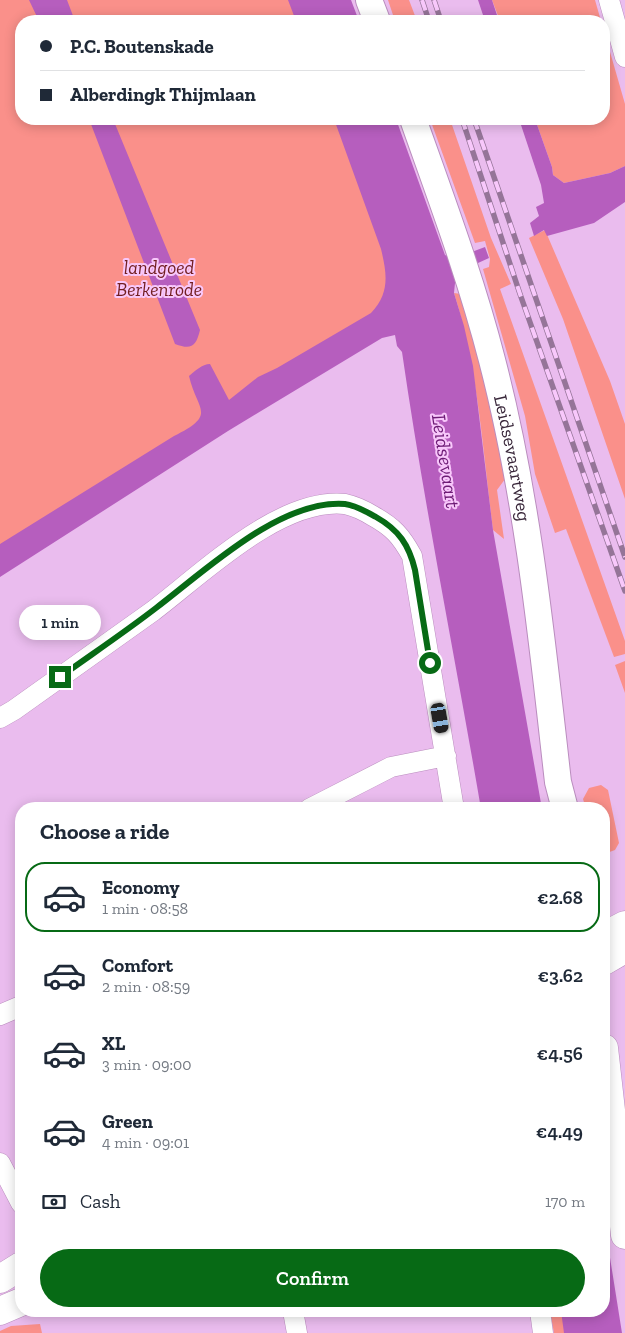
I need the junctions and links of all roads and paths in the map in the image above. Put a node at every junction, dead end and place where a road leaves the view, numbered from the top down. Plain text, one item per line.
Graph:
1 (369, 0) edge
2 (609, 0) edge
3 (375, 15) edge
4 (625, 56) edge
5 (415, 125) edge
6 (0, 718) edge
7 (446, 756) junction
8 (323, 802) edge
9 (453, 802) edge
10 (563, 802) edge
11 (625, 925) edge
12 (610, 933) edge
13 (625, 949) edge
14 (610, 958) edge
15 (15, 1009) edge
16 (0, 1015) edge
17 (610, 1095) edge
18 (0, 1163) edge
19 (15, 1192) edge
20 (623, 1197) edge
21 (625, 1235) edge
22 (15, 1270) edge
23 (0, 1279) edge
24 (15, 1305) edge
25 (0, 1311) edge
26 (294, 1317) edge
27 (541, 1317) edge
28 (297, 1333) edge
29 (544, 1333) edge

1 - 3 street
2 - 4 street
5 - 10 street, Leidsevaartweg
6 - 7 street
7 - 8 street
7 - 9 street
11 - 12 main road
13 - 14 main road
15 - 16 street
17 - 20 main road
18 - 19 street
20 - 21 main road
22 - 23 main road
24 - 25 main road
26 - 28 street
27 - 29 street

